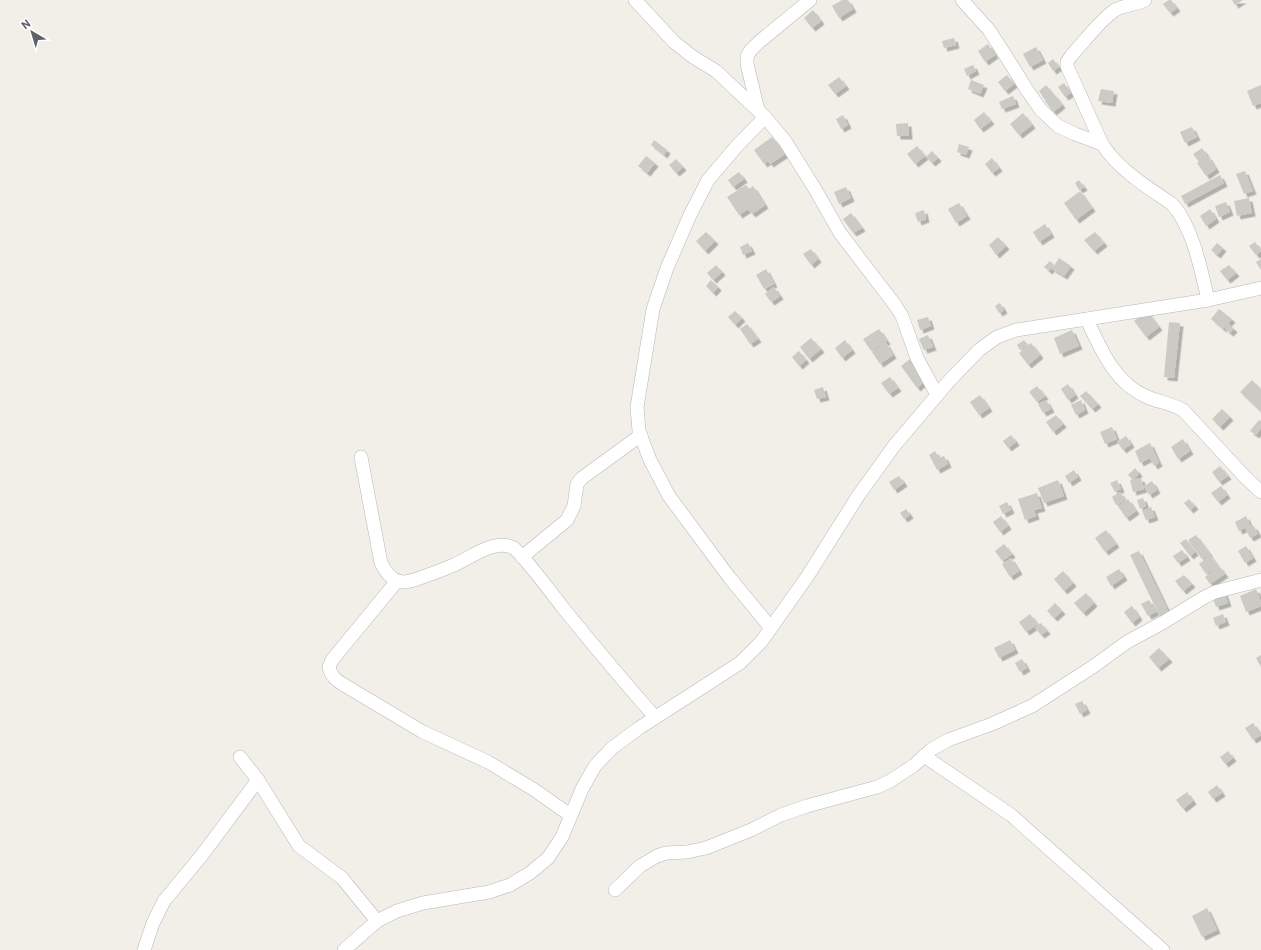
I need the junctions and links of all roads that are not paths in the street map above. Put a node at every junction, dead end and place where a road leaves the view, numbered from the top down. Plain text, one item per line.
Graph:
1 (635, 0) edge
2 (810, 0) edge
3 (962, 0) edge
4 (1145, 0) edge
5 (762, 113) junction
6 (1102, 144) junction
7 (1261, 288) edge
8 (1208, 300) junction
9 (1087, 320) junction
10 (937, 394) junction
11 (641, 436) junction
12 (361, 457) dead end
13 (1261, 492) edge
14 (522, 557) junction
15 (397, 580) junction
16 (1261, 580) edge
17 (771, 628) junction
18 (655, 717) junction
19 (924, 756) junction
20 (240, 757) dead end
21 (258, 780) junction
22 (570, 815) junction
23 (615, 890) dead end
24 (377, 921) junction
25 (348, 948) edge
26 (144, 950) edge
27 (1163, 950) edge

1 - 5 street
2 - 5 street
3 - 6 street
4 - 6 street
5 - 10 street
5 - 11 street
6 - 8 street
7 - 8 street
8 - 9 street
9 - 10 street
9 - 13 street
10 - 17 street
11 - 14 street
11 - 17 street
12 - 15 street
14 - 15 street
14 - 18 street
15 - 22 street
16 - 19 street
17 - 18 street
18 - 22 street
19 - 23 street
19 - 27 street
20 - 21 street
21 - 24 street
21 - 26 street
22 - 24 street
24 - 25 street

